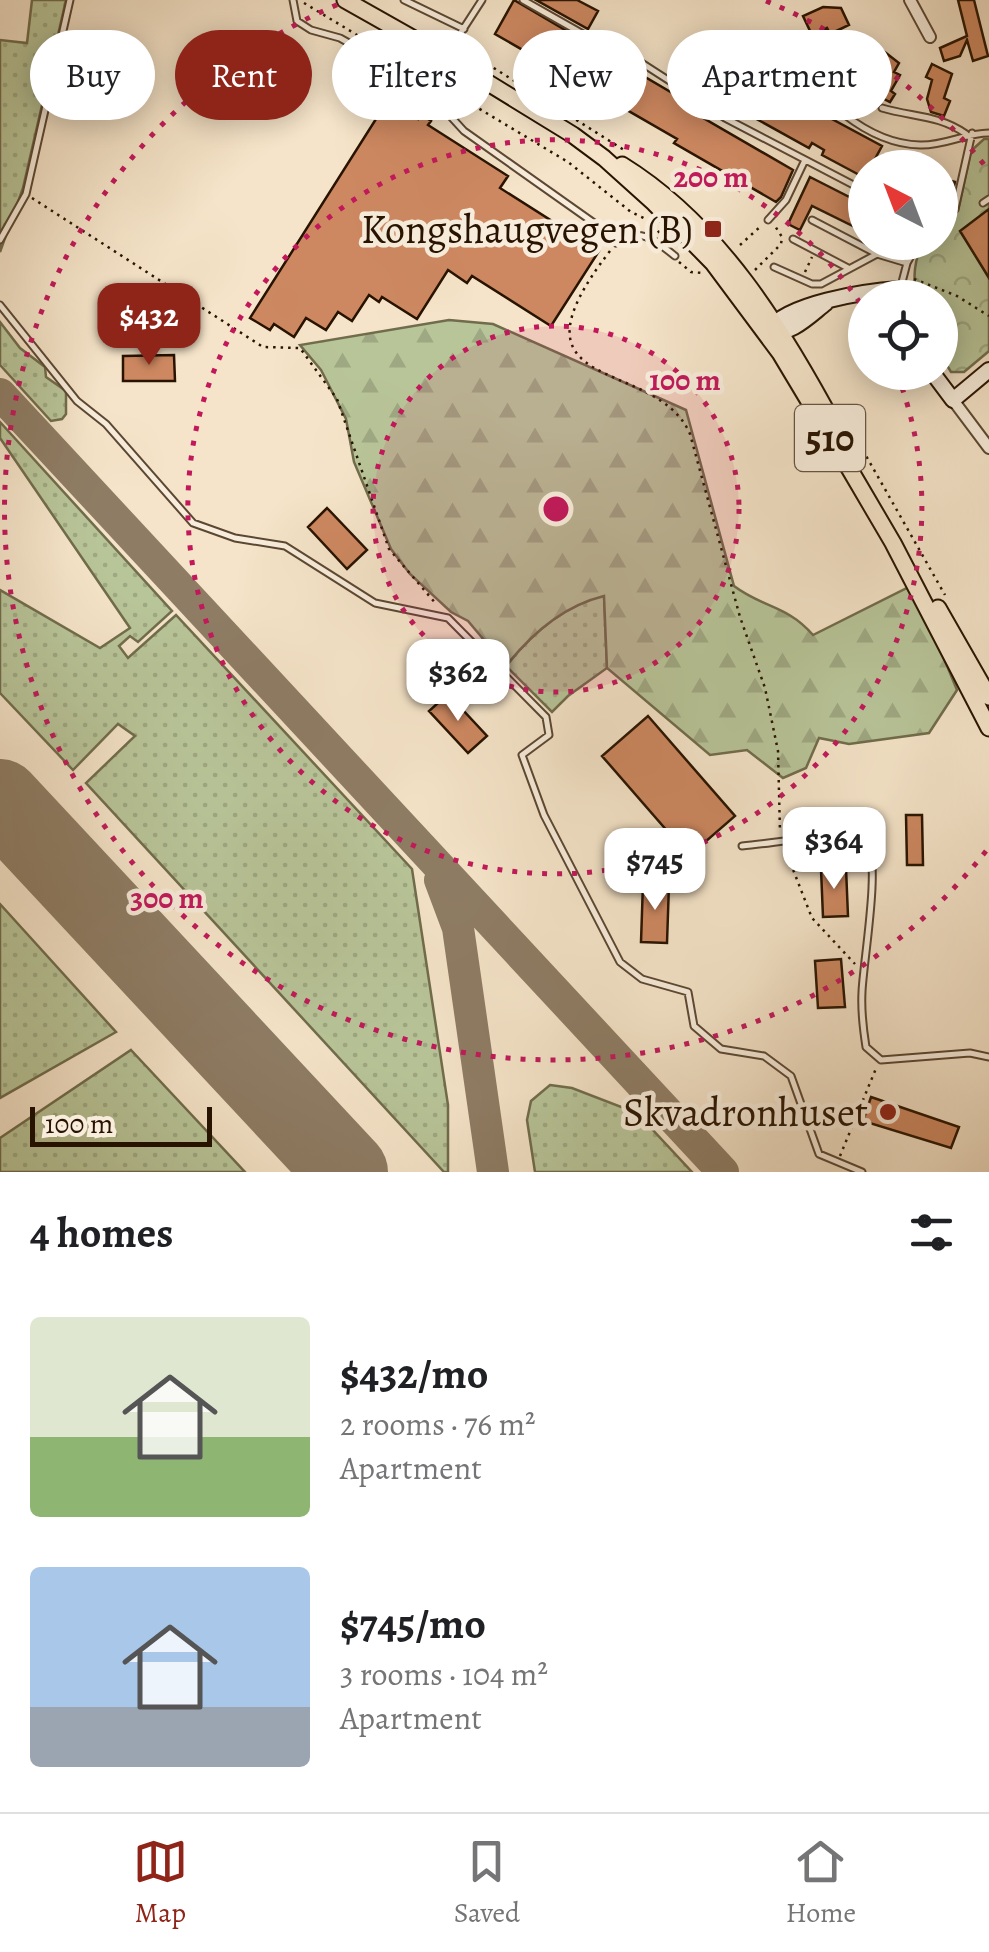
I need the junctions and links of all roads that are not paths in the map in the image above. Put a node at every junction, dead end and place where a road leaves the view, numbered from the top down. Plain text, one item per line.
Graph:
1 (70, 0) edge
2 (296, 0) edge
3 (345, 0) edge
4 (404, 0) edge
5 (482, 0) edge
6 (523, 0) edge
7 (910, 0) edge
8 (464, 29) joint
9 (398, 30) edge
10 (930, 37) dead end
11 (667, 79) edge
12 (493, 87) edge
13 (892, 111) edge
14 (729, 120) edge
15 (858, 120) edge
16 (969, 133) junction
17 (989, 133) edge
18 (805, 160) junction
19 (848, 182) edge
20 (958, 189) edge
21 (768, 220) road end
22 (812, 220) dead end
23 (793, 239) road end
24 (848, 239) edge
25 (0, 240) edge
26 (674, 256) road end
27 (866, 260) edge
28 (897, 260) edge
29 (909, 260) edge
30 (907, 263) junction
31 (774, 266) dead end
32 (850, 269) junction
33 (905, 280) edge
34 (848, 297) edge
35 (0, 305) edge
36 (773, 330) junction
37 (989, 370) edge
38 (946, 390) edge
39 (953, 400) junction
40 (989, 448) edge
41 (989, 698) edge
42 (989, 728) edge
43 (742, 846) dead end
44 (989, 1057) edge
45 (862, 1172) edge

1 - 25 lane
2 - 26 lane
3 - 9 main road, 510
4 - 8 lane
5 - 8 lane
6 - 11 lane
7 - 10 street
12 - 36 main road, 510
13 - 16 lane
14 - 18 lane
15 - 16 lane
16 - 17 lane
16 - 20 lane
18 - 19 lane
18 - 21 lane
22 - 24 lane
23 - 32 lane
27 - 32 lane
28 - 30 lane
29 - 30 lane
30 - 33 lane
31 - 32 lane
34 - 36 street
35 - 45 lane
36 - 41 main road, 510
36 - 42 main road, 510
37 - 39 street
38 - 39 street
39 - 40 street
43 - 44 lane

